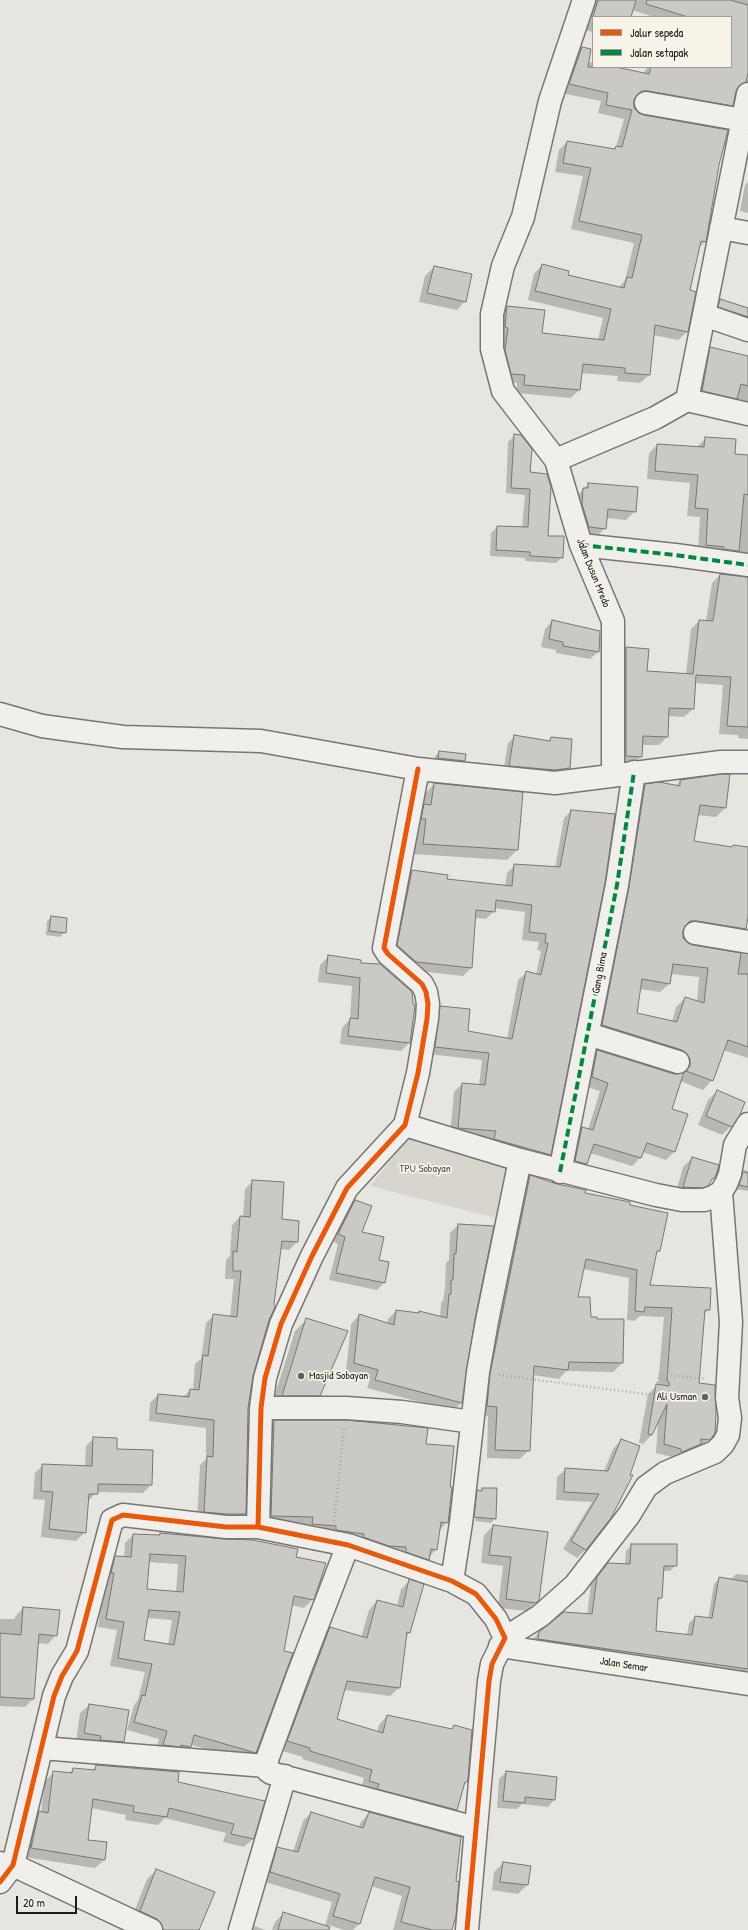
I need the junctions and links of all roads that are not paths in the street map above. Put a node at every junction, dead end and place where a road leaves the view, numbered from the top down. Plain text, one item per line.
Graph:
1 (584, 0) edge
2 (748, 94) edge
3 (646, 103) dead end
4 (743, 120) junction
5 (721, 228) junction
6 (748, 233) edge
7 (704, 316) junction
8 (748, 330) edge
9 (687, 400) junction
10 (748, 414) edge
11 (556, 460) junction
12 (581, 546) junction
13 (748, 565) edge
14 (0, 714) edge
15 (748, 762) edge
16 (418, 769) junction
17 (634, 772) junction
18 (613, 775) junction
19 (695, 933) dead end
20 (748, 942) edge
21 (588, 1034) junction
22 (678, 1062) dead end
23 (748, 1124) edge
24 (405, 1125) junction
25 (742, 1147) edge
26 (520, 1160) junction
27 (560, 1172) junction
28 (721, 1192) junction
29 (261, 1408) junction
30 (472, 1422) junction
31 (258, 1527) junction
32 (340, 1543) junction
33 (452, 1581) junction
34 (503, 1642) junction
35 (748, 1684) edge
36 (42, 1748) junction
37 (266, 1766) junction
38 (285, 1776) junction
39 (476, 1828) junction
40 (7, 1864) edge
41 (0, 1882) edge
42 (149, 1930) edge
43 (240, 1930) edge
44 (467, 1930) edge

1 - 11 street, Jalan Dusun Mredo
2 - 4 street
3 - 4 street
4 - 5 street
5 - 6 street
5 - 7 street
7 - 8 street
7 - 9 street
9 - 10 street
9 - 11 street
11 - 12 street, Jalan Dusun Mredo
12 - 13 street
12 - 18 street, Jalan Dusun Mredo
14 - 16 street
15 - 17 street
16 - 18 street
16 - 24 street
17 - 18 street
17 - 21 street, Gang Bima
19 - 20 street
21 - 22 street
21 - 27 street, Gang Bima
23 - 25 street
24 - 26 street
24 - 29 street
25 - 28 street
26 - 27 street
26 - 30 street
27 - 28 street
28 - 34 street
29 - 30 street
29 - 31 street
30 - 33 street
31 - 32 street
31 - 36 street
32 - 33 street
32 - 37 street
33 - 34 street
34 - 35 street, Jalan Semar
34 - 39 street
36 - 37 street
36 - 40 street
37 - 38 street
38 - 39 street
38 - 43 street
39 - 44 street
40 - 41 street
40 - 42 street

